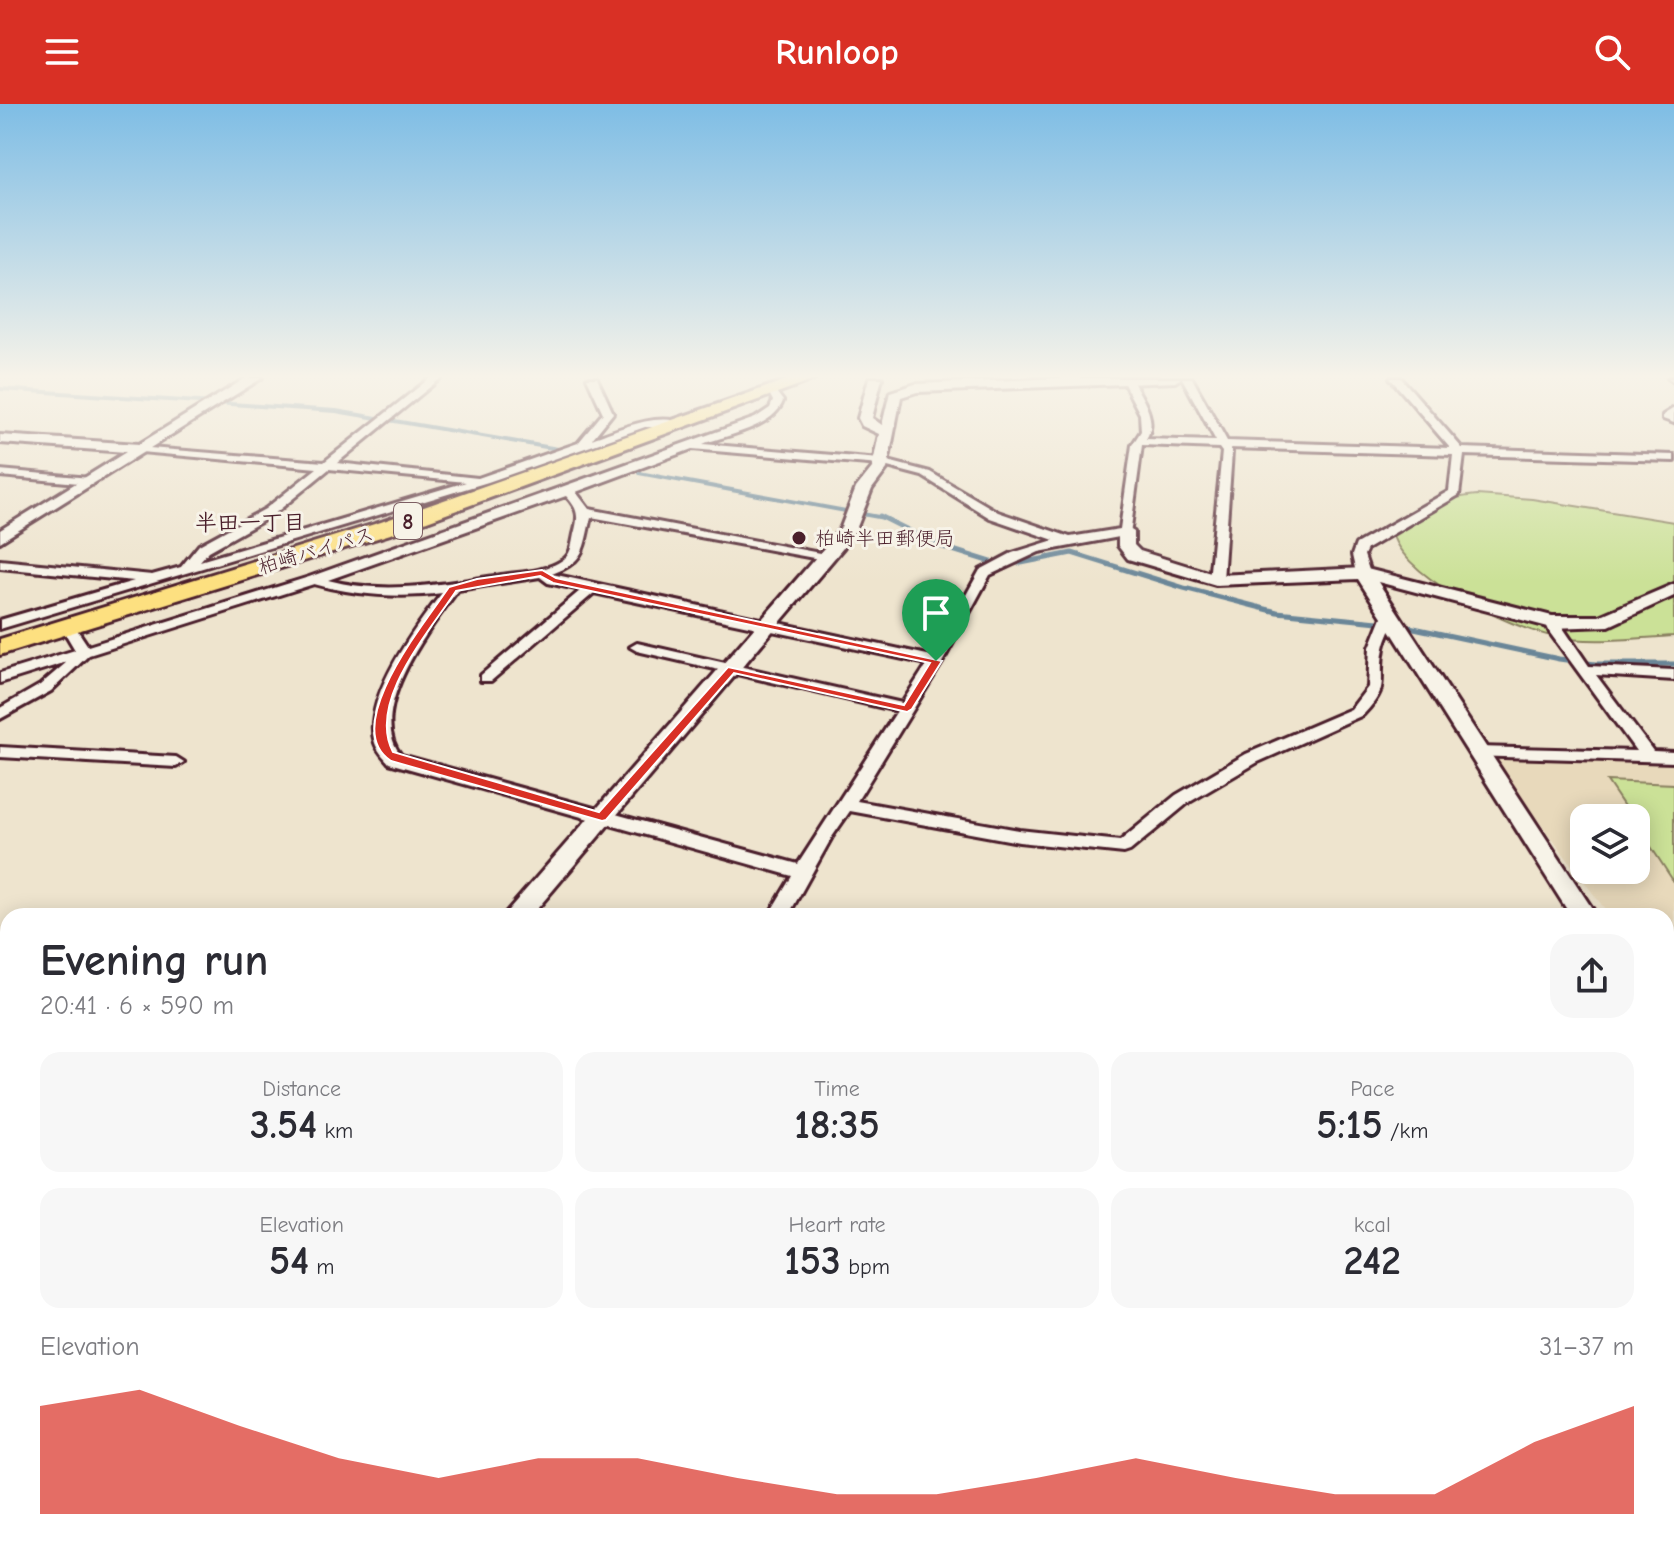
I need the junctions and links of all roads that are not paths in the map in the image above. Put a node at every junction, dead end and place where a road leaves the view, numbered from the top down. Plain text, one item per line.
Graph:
1 (1225, 445) edge
2 (95, 446) edge
3 (146, 446) edge
4 (351, 446) edge
5 (578, 446) edge
6 (621, 446) edge
7 (690, 446) joint
8 (883, 446) edge
9 (1138, 446) edge
10 (1250, 446) edge
11 (1454, 446) edge
12 (141, 449) junction
13 (1459, 452) junction
14 (1674, 458) edge
15 (880, 462) junction
16 (326, 466) junction
17 (0, 473) edge
18 (484, 480) junction
19 (90, 481) junction
20 (568, 491) junction
21 (584, 512) junction
22 (1126, 532) junction
23 (0, 537) edge
24 (1068, 541) junction
25 (825, 558) junction
26 (0, 564) edge
27 (184, 571) junction
28 (542, 573) junction
29 (1363, 573) junction
30 (158, 579) junction
31 (314, 580) junction
32 (1216, 580) junction
33 (592, 588) junction
34 (452, 589) junction
35 (1674, 589) edge
36 (1389, 617) junction
37 (1552, 622) junction
38 (0, 625) edge
39 (769, 626) junction
40 (69, 628) junction
41 (0, 647) edge
42 (637, 647) dead end
43 (84, 652) junction
44 (936, 661) junction
45 (732, 669) junction
46 (1585, 670) junction
47 (1674, 675) edge
48 (0, 678) edge
49 (486, 678) dead end
50 (907, 709) junction
51 (0, 714) edge
52 (0, 752) edge
53 (1477, 752) junction
54 (1648, 756) junction
55 (1674, 757) edge
56 (176, 762) dead end
57 (846, 805) junction
58 (602, 817) junction
59 (802, 872) junction
60 (523, 908) edge
61 (782, 908) edge
62 (1579, 908) edge

1 - 32 street
2 - 12 street
3 - 12 street
4 - 16 street
5 - 18 street
6 - 40 highway, 柏崎バイパス / 8
7 - 15 street
7 - 20 street
8 - 15 street
9 - 22 street
10 - 13 street
11 - 13 street
12 - 16 street
12 - 19 street
13 - 14 street
13 - 29 street
15 - 24 street
15 - 25 street
16 - 18 street
16 - 27 street
17 - 19 street
18 - 27 street
19 - 23 street
20 - 21 street
20 - 31 street
21 - 25 street
21 - 28 street
22 - 24 street
22 - 32 street
24 - 44 street
25 - 39 street
26 - 30 street
27 - 30 street
28 - 33 street
28 - 34 street
29 - 32 street
29 - 36 street
29 - 37 street
30 - 38 street
31 - 34 street
31 - 43 street
33 - 39 street
33 - 49 street
34 - 58 street
35 - 37 street
36 - 53 street
36 - 57 street
37 - 46 street
39 - 44 street
39 - 45 street
40 - 41 highway, 柏崎バイパス / 8
40 - 43 street
42 - 45 street
43 - 48 street
43 - 51 street
44 - 50 street
45 - 50 street
45 - 58 street
46 - 47 street
46 - 54 street
50 - 57 street
52 - 56 street
53 - 54 street
53 - 62 street
54 - 55 street
57 - 59 street
58 - 59 street
58 - 60 street
59 - 61 street

